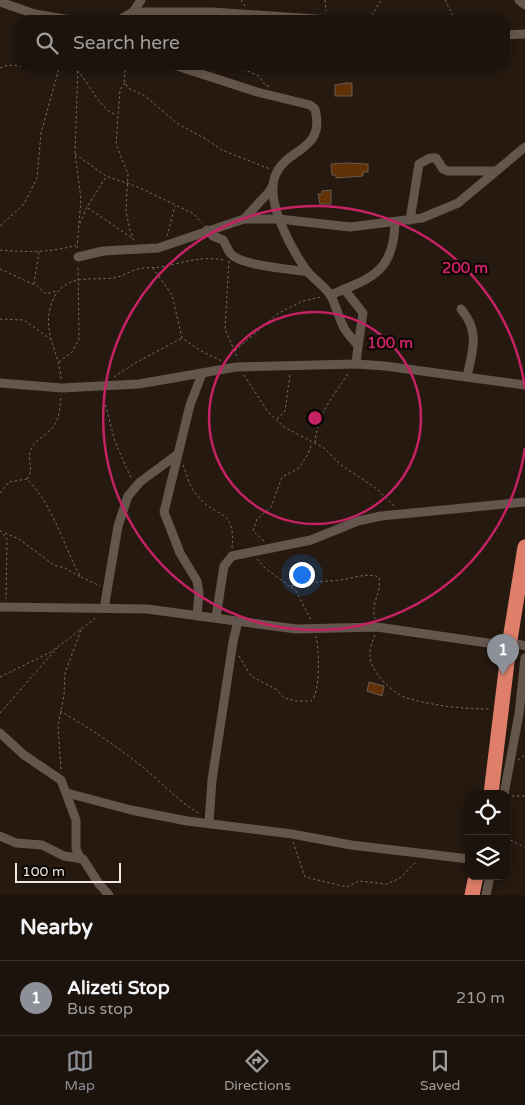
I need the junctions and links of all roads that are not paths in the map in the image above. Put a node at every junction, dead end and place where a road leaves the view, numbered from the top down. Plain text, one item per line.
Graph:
1 (141, 0) edge
2 (519, 0) edge
3 (0, 2) edge
4 (525, 5) edge
5 (133, 12) junction
6 (41, 15) edge
7 (128, 15) edge
8 (256, 15) edge
9 (510, 34) edge
10 (525, 34) edge
11 (189, 70) edge
12 (525, 147) edge
13 (496, 171) junction
14 (273, 184) junction
15 (244, 219) junction
16 (279, 219) junction
17 (410, 220) junction
18 (395, 222) junction
19 (207, 230) junction
20 (78, 257) road end
21 (308, 272) junction
22 (344, 289) junction
23 (330, 295) junction
24 (462, 309) dead end
25 (358, 346) junction
26 (355, 364) junction
27 (202, 374) junction
28 (467, 376) junction
29 (0, 383) edge
30 (525, 385) edge
31 (178, 454) junction
32 (525, 502) edge
33 (525, 548) edge
34 (106, 606) junction
35 (3, 607) edge
36 (197, 616) junction
37 (216, 617) junction
38 (238, 621) junction
39 (515, 645) edge
40 (525, 658) edge
41 (0, 733) edge
42 (491, 790) edge
43 (507, 790) edge
44 (67, 793) junction
45 (209, 821) junction
46 (0, 836) edge
47 (80, 858) junction
48 (465, 859) edge
49 (475, 880) edge
50 (489, 880) edge
51 (109, 895) edge
52 (472, 895) edge
53 (486, 895) edge

1 - 5 street
2 - 4 street
3 - 6 street
5 - 7 street
5 - 8 street
9 - 10 street
11 - 14 street
12 - 13 street
13 - 17 street
13 - 17 street
14 - 15 street
14 - 16 street
15 - 16 street
15 - 19 street
16 - 18 street
16 - 21 street
17 - 18 street
18 - 22 street
19 - 20 street
19 - 21 street
21 - 23 street
22 - 23 street
22 - 25 street
23 - 25 street
24 - 28 street
25 - 26 street
26 - 27 street
26 - 28 street
27 - 29 street
27 - 31 street
28 - 30 street
31 - 34 street
31 - 36 street
32 - 37 street
33 - 39 highway
34 - 35 street
34 - 36 street
36 - 37 street
37 - 38 street
38 - 39 street
38 - 45 street
39 - 42 highway
40 - 43 street
41 - 44 street
44 - 45 street
44 - 47 street
45 - 48 street
46 - 47 street
47 - 51 street
49 - 52 highway
50 - 53 street

